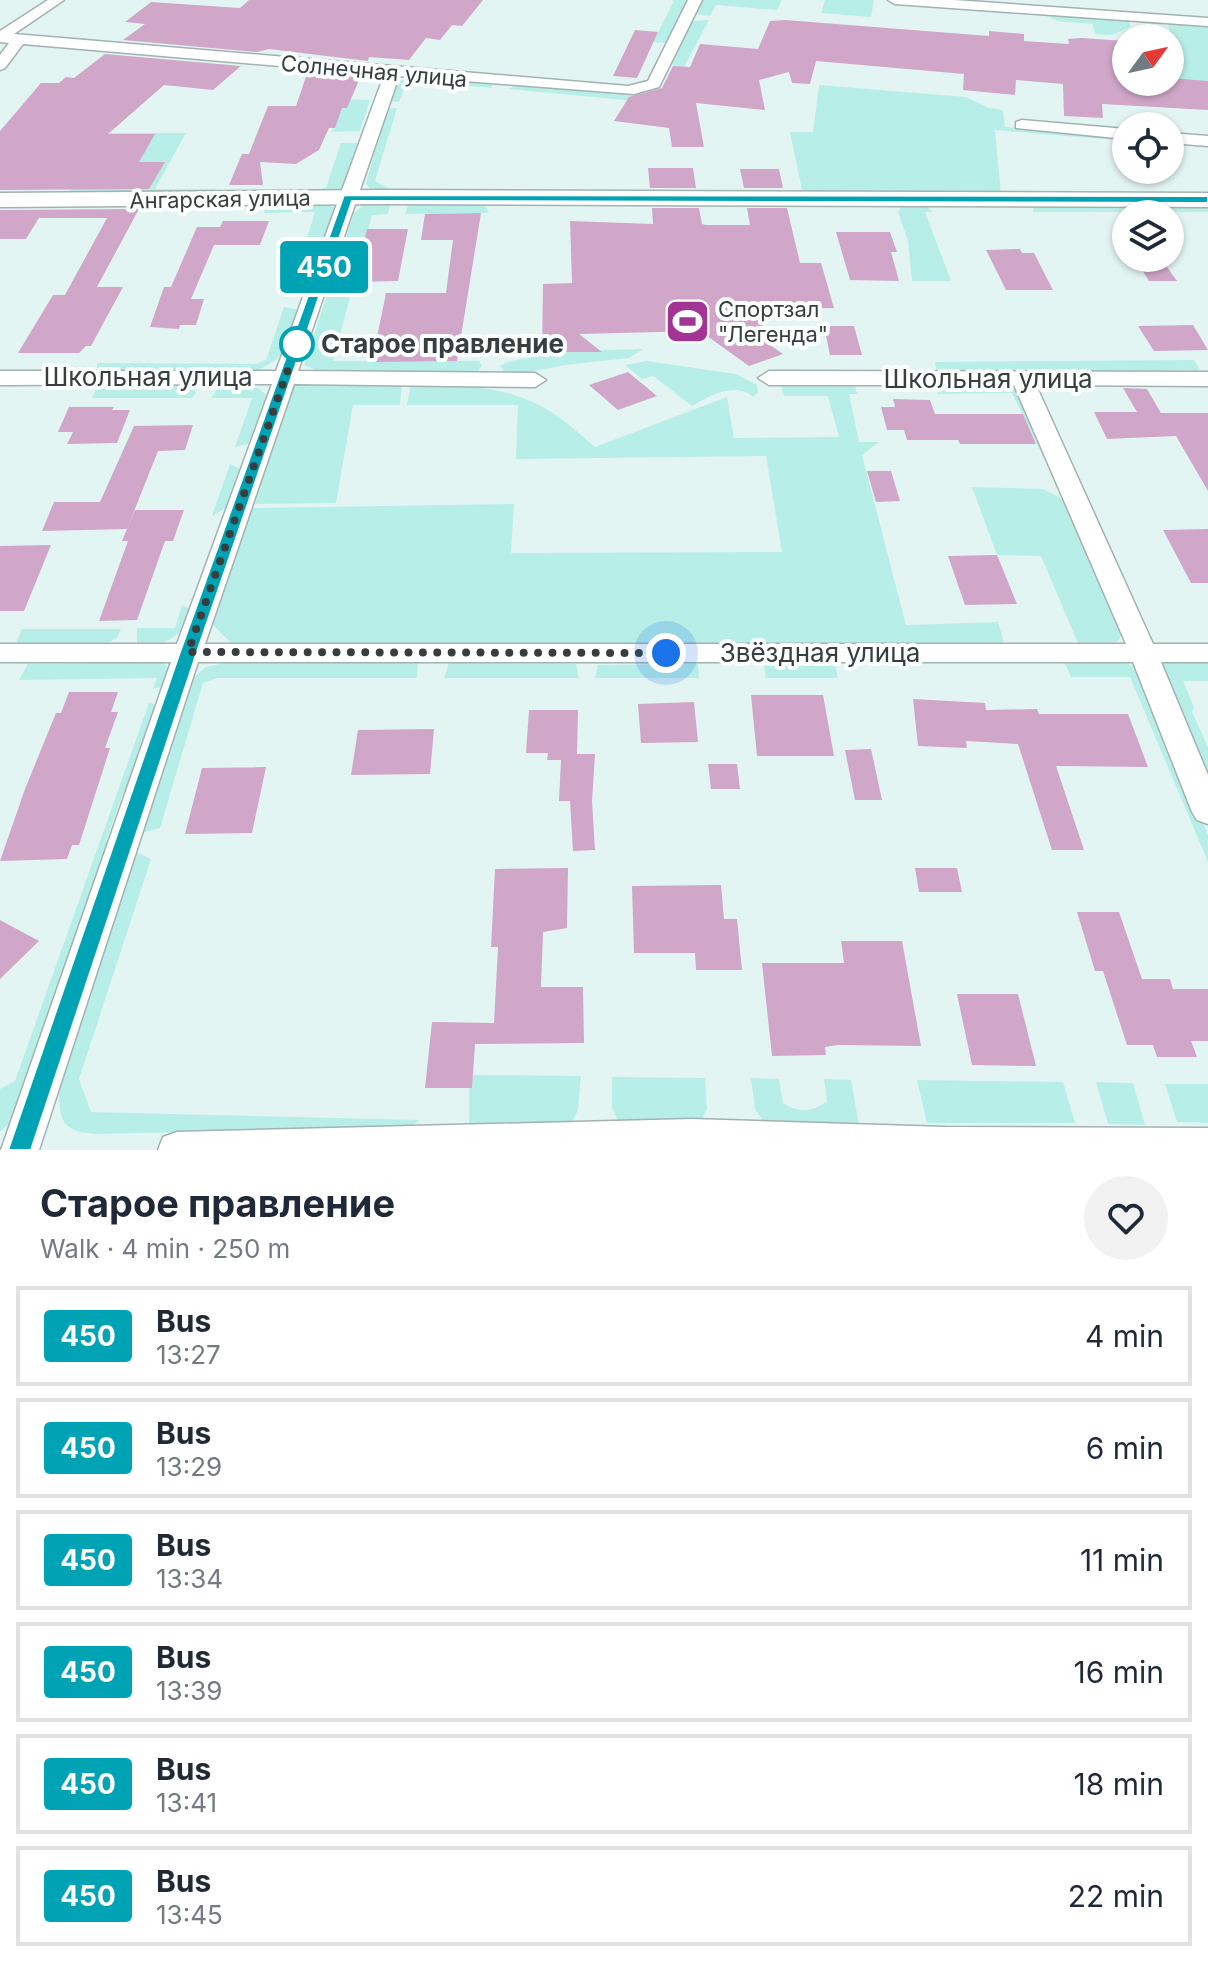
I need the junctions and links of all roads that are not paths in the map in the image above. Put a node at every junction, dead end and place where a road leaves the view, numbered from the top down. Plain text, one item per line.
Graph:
1 (57, 0) edge
2 (695, 0) edge
3 (895, 0) edge
4 (1208, 22) edge
5 (5, 38) edge
6 (0, 65) edge
7 (392, 73) junction
8 (1022, 125) dead end
9 (1112, 133) edge
10 (1184, 139) edge
11 (1208, 141) edge
12 (348, 197) junction
13 (0, 200) edge
14 (1208, 200) edge
15 (285, 377) junction
16 (0, 378) edge
17 (769, 378) dead end
18 (1208, 379) edge
19 (535, 380) dead end
20 (1023, 380) junction
21 (188, 652) junction
22 (0, 653) edge
23 (1208, 653) edge
24 (1144, 654) junction
25 (1208, 812) edge
26 (1208, 1146) edge
27 (20, 1150) edge
28 (177, 1150) edge

1 - 5 street
2 - 7 street, Солнечная улица
3 - 4 street
5 - 6 street
5 - 7 street, Солнечная улица
7 - 12 street
8 - 9 street
10 - 11 street
12 - 13 street, Ангарская улица
12 - 14 street, Ангарская улица
12 - 15 street
15 - 16 street, Школьная улица
15 - 19 street, Школьная улица
15 - 21 street
17 - 20 street, Школьная улица
18 - 20 street, Школьная улица
20 - 24 street
21 - 22 street, Звёздная улица
21 - 24 street, Звёздная улица
21 - 27 street
23 - 24 street, Звёздная улица
24 - 25 street
26 - 28 street

